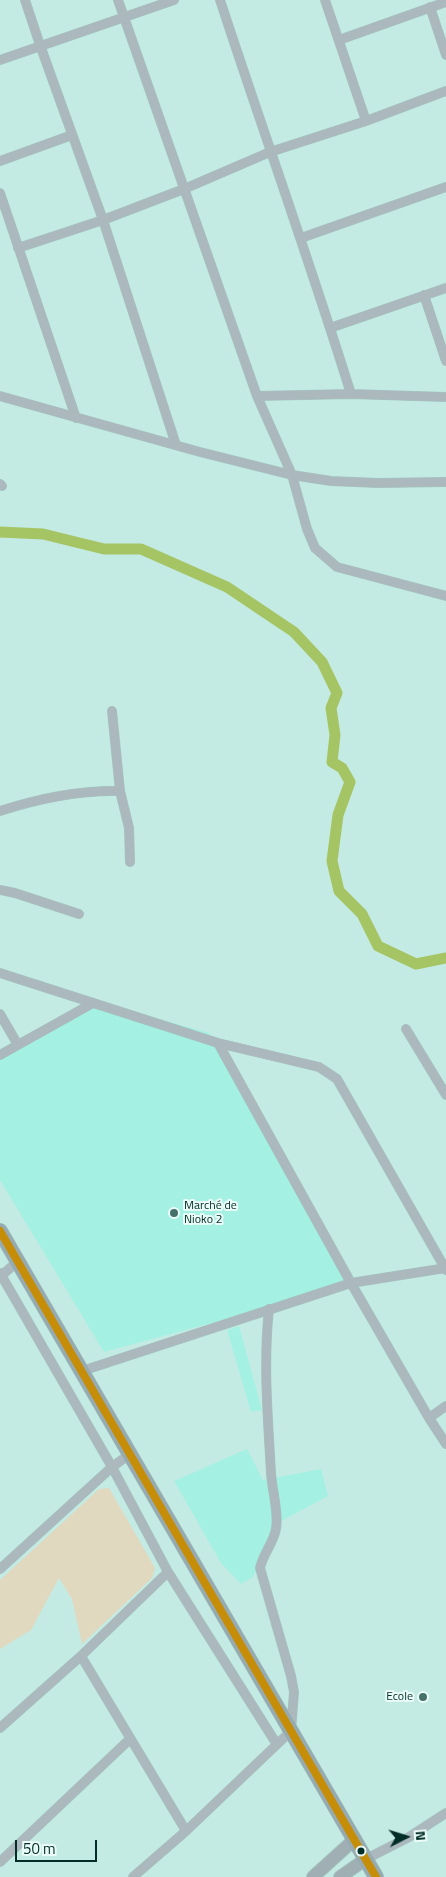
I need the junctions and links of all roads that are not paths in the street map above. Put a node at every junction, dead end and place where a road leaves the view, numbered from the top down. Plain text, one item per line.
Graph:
1 (25, 0) edge
2 (118, 0) edge
3 (174, 0) edge
4 (220, 0) edge
5 (325, 0) edge
6 (446, 2) edge
7 (430, 7) junction
8 (124, 18) junction
9 (338, 40) junction
10 (40, 45) junction
11 (446, 55) edge
12 (0, 60) edge
13 (446, 91) edge
14 (366, 121) junction
15 (72, 135) junction
16 (270, 152) junction
17 (0, 161) edge
18 (446, 187) edge
19 (184, 189) junction
20 (0, 194) edge
21 (103, 220) junction
22 (301, 238) junction
23 (18, 248) junction
24 (446, 288) edge
25 (424, 295) junction
26 (330, 328) junction
27 (446, 361) edge
28 (351, 394) junction
29 (0, 396) edge
30 (257, 396) junction
31 (446, 397) edge
32 (76, 418) junction
33 (176, 445) junction
34 (292, 475) junction
35 (446, 482) edge
36 (446, 596) edge
37 (112, 711) dead end
38 (120, 791) junction
39 (0, 810) edge
40 (130, 862) dead end
41 (0, 890) edge
42 (80, 914) dead end
43 (0, 973) edge
44 (93, 1003) junction
45 (0, 1014) edge
46 (406, 1029) dead end
47 (218, 1043) junction
48 (18, 1045) junction
49 (0, 1055) edge
50 (446, 1095) edge
51 (0, 1231) edge
52 (18, 1261) junction
53 (446, 1268) edge
54 (0, 1275) edge
55 (351, 1283) junction
56 (269, 1309) junction
57 (82, 1371) junction
58 (446, 1406) edge
59 (429, 1418) junction
60 (446, 1444) edge
61 (130, 1454) junction
62 (112, 1467) junction
63 (0, 1570) edge
64 (168, 1572) junction
65 (81, 1656) junction
66 (1, 1724) edge
67 (291, 1731) junction
68 (130, 1739) junction
69 (276, 1743) junction
70 (446, 1812) edge
71 (421, 1819) dead end
72 (429, 1825) junction
73 (186, 1831) junction
74 (355, 1839) junction
75 (366, 1859) junction
76 (0, 1862) edge
77 (133, 1877) edge
78 (313, 1877) edge
79 (340, 1877) edge
80 (376, 1877) edge

1 - 10 street
2 - 8 street
3 - 8 street
4 - 16 street
5 - 9 street
6 - 7 street
7 - 9 street
7 - 11 street
8 - 10 street
8 - 19 street
9 - 14 street
10 - 12 street
10 - 15 street
13 - 14 street
14 - 16 street
15 - 17 street
15 - 21 street
16 - 19 street
16 - 22 street
18 - 22 street
19 - 21 street
19 - 30 street
20 - 23 street
21 - 23 street
21 - 33 street
22 - 26 street
23 - 32 street
24 - 25 street
25 - 26 street
25 - 27 street
26 - 28 street
28 - 30 street
28 - 31 street
29 - 32 street
30 - 34 street
32 - 33 street
33 - 34 street
34 - 35 street
34 - 36 street
37 - 38 street
38 - 39 street
38 - 40 street
41 - 42 street
43 - 44 street
44 - 47 street
44 - 48 street
45 - 48 street
46 - 50 street
47 - 53 street
47 - 55 street
48 - 49 street
51 - 52 highway
52 - 54 street
52 - 57 highway
53 - 55 street
54 - 62 street
55 - 56 street
55 - 59 street
56 - 57 street
56 - 67 street
57 - 61 highway
58 - 59 street
59 - 60 street
61 - 62 street
61 - 67 highway
62 - 63 street
62 - 64 street
64 - 65 street
64 - 69 street
65 - 66 street
65 - 68 street
67 - 69 street
67 - 74 highway
68 - 73 street
68 - 76 street
69 - 73 street
70 - 72 street
71 - 72 street
72 - 75 street
73 - 77 street
74 - 75 highway
74 - 78 street
75 - 79 street
75 - 80 highway

